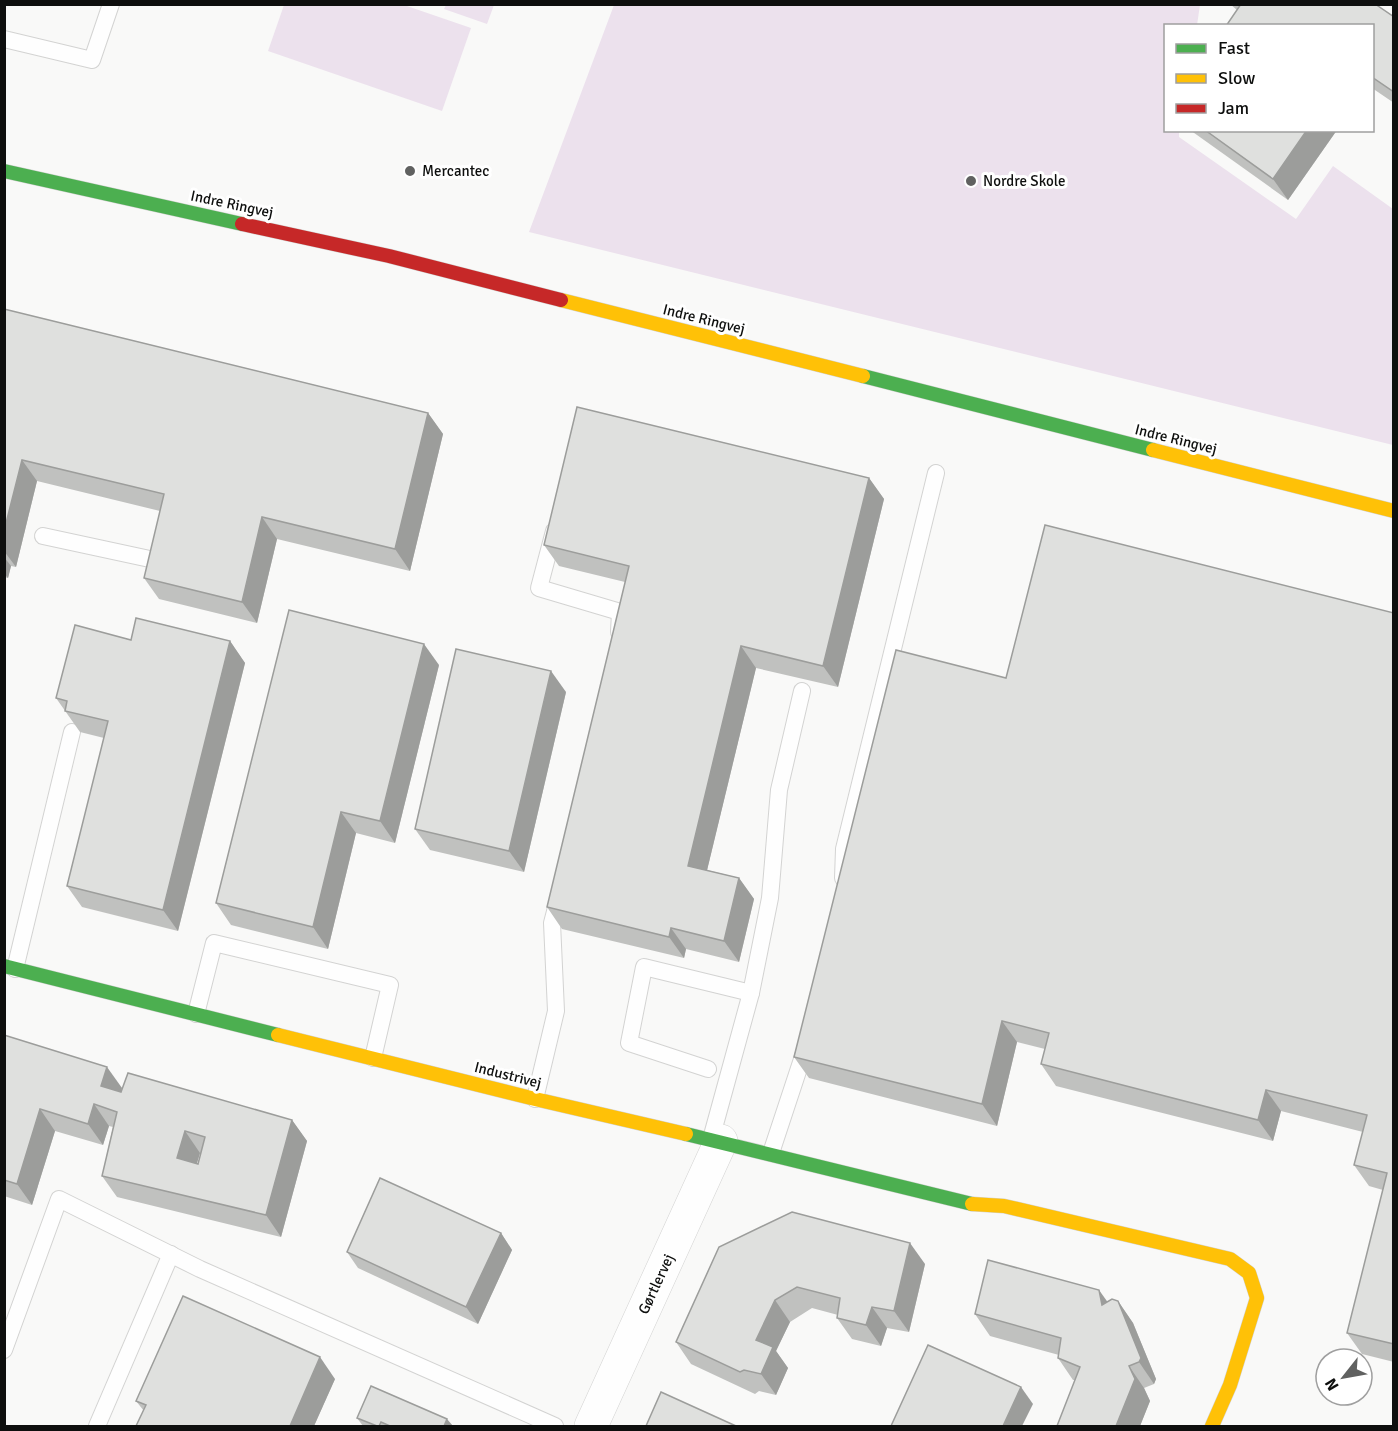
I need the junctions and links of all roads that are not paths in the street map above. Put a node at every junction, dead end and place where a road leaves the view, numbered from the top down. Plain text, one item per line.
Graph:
1 (111, 4) edge
2 (4, 39) edge
3 (4, 171) edge
4 (936, 473) dead end
5 (1394, 511) edge
6 (556, 520) edge
7 (43, 536) dead end
8 (159, 561) edge
9 (618, 644) edge
10 (802, 691) edge
11 (72, 732) edge
12 (563, 878) edge
13 (843, 890) edge
14 (10, 967) edge
15 (751, 993) junction
16 (196, 1014) junction
17 (811, 1030) edge
18 (373, 1058) junction
19 (708, 1069) dead end
20 (535, 1099) junction
21 (716, 1140) junction
22 (771, 1153) junction
23 (171, 1254) junction
24 (4, 1350) edge
25 (97, 1426) edge
26 (555, 1426) edge
27 (591, 1426) edge
28 (1212, 1426) edge

1 - 2 lane
3 - 5 street, Indre Ringvej
4 - 13 lane
6 - 9 lane
7 - 8 lane
10 - 15 lane
11 - 14 lane
12 - 20 lane
14 - 16 street, Industrivej
15 - 19 lane
15 - 21 lane
16 - 18 street, Industrivej
16 - 18 lane
17 - 22 lane
18 - 20 street, Industrivej
20 - 21 street, Industrivej
21 - 22 street, Industrivej
21 - 27 street, Gørtlervej
22 - 28 street, Industrivej
23 - 24 lane
23 - 25 lane
23 - 26 lane

